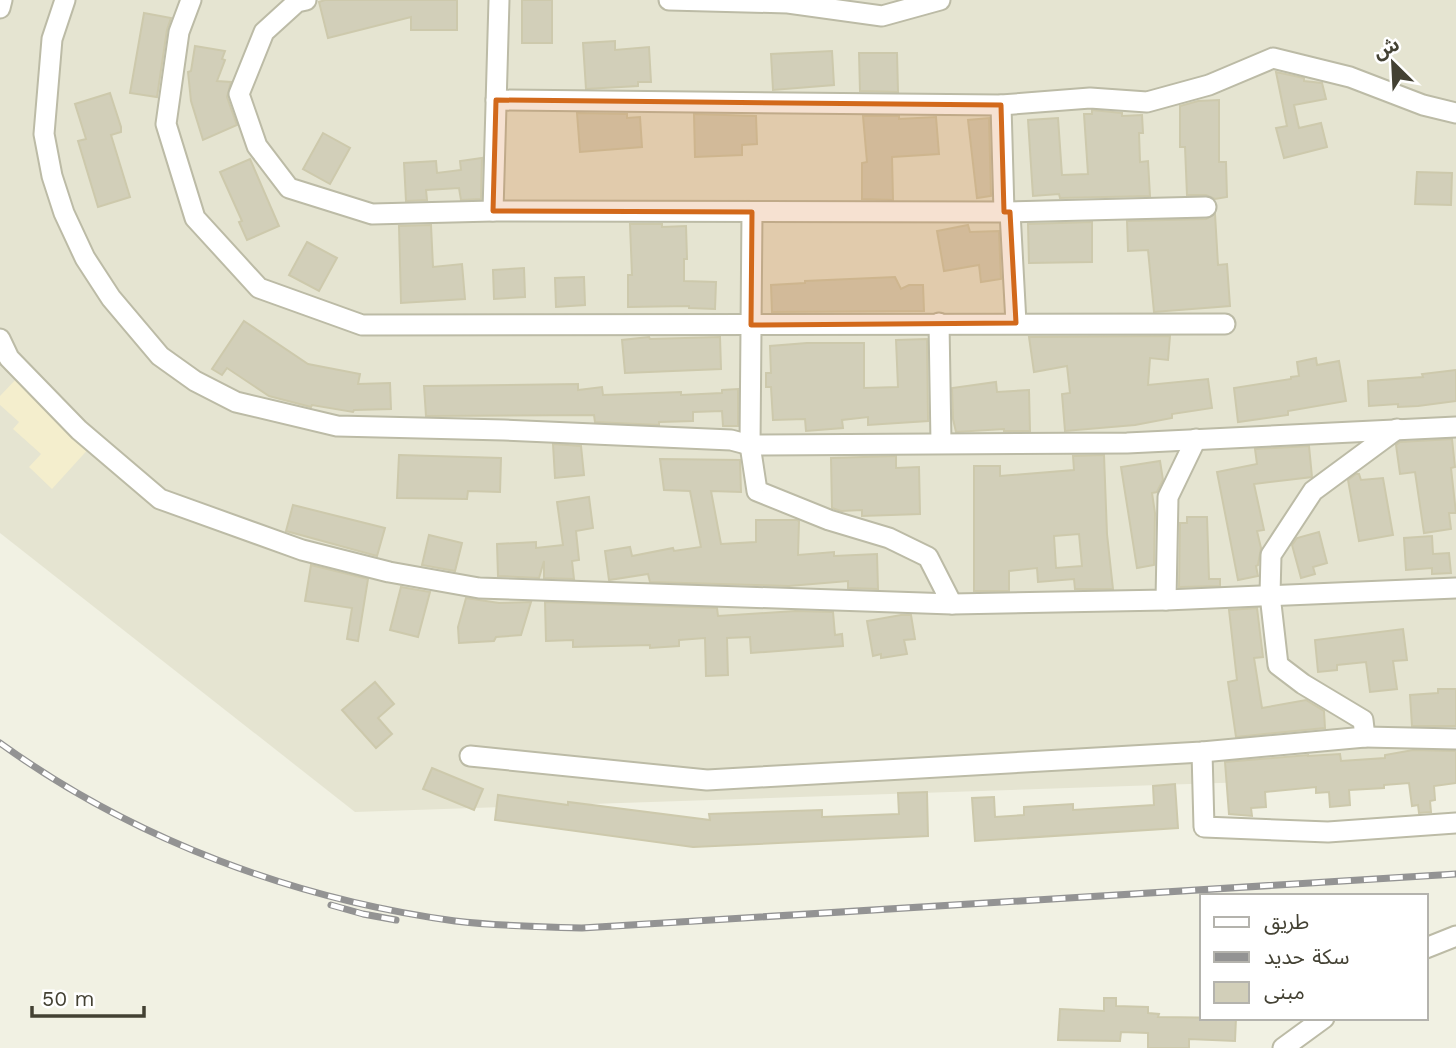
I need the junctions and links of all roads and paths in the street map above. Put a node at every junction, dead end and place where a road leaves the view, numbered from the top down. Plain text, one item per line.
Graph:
1 (2, 0) edge
2 (65, 0) edge
3 (191, 0) edge
4 (306, 0) edge
5 (499, 0) edge
6 (669, 0) edge
7 (940, 0) edge
8 (0, 8) edge
9 (496, 100) junction
10 (1001, 105) junction
11 (1456, 113) edge
12 (1206, 206) dead end
13 (493, 211) junction
14 (752, 212) junction
15 (1007, 212) junction
16 (939, 323) junction
17 (1016, 323) junction
18 (1224, 324) dead end
19 (751, 325) junction
20 (0, 339) edge
21 (1456, 427) edge
22 (1396, 429) junction
23 (1196, 439) junction
24 (941, 443) junction
25 (750, 444) junction
26 (1456, 588) edge
27 (1270, 595) junction
28 (1166, 600) junction
29 (952, 604) junction
30 (1365, 737) junction
31 (1456, 739) edge
32 (1202, 752) junction
33 (470, 756) dead end
34 (1456, 823) edge
35 (1456, 936) edge
36 (1428, 947) edge
37 (1321, 1020) edge
38 (1283, 1048) edge

1 - 8 street
2 - 25 street
3 - 19 street
4 - 13 street
5 - 9 street
6 - 7 street
9 - 10 street
9 - 13 street
10 - 11 street
10 - 15 street
12 - 15 street
13 - 14 street
14 - 15 street
14 - 19 street
15 - 17 street
16 - 17 street
16 - 19 street
16 - 24 street
17 - 18 street
19 - 25 street
20 - 29 street
21 - 22 street
22 - 23 street
22 - 27 street
23 - 24 street
23 - 28 street
24 - 25 street
25 - 29 street
26 - 27 street
27 - 28 street
27 - 30 street
28 - 29 street
30 - 31 street
30 - 32 street
32 - 33 street
32 - 34 street
35 - 36 street
37 - 38 street

